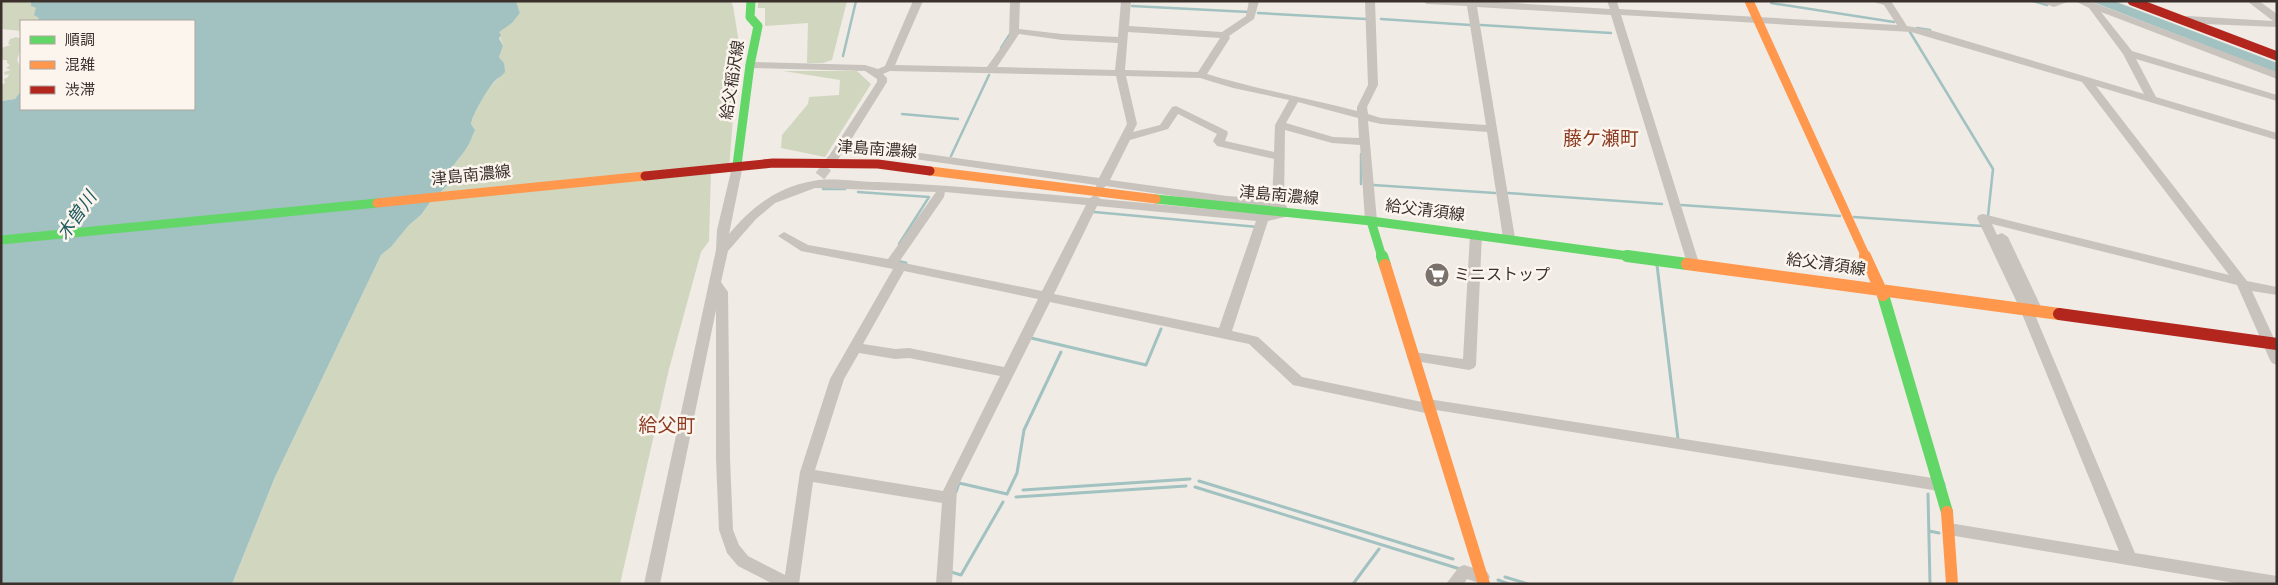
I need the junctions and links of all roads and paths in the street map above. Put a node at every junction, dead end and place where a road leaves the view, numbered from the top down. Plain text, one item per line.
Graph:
1 (744, 1) edge
2 (751, 1) edge
3 (918, 1) edge
4 (1126, 1) edge
5 (1254, 1) edge
6 (1370, 1) edge
7 (1427, 1) edge
8 (1749, 1) edge
9 (1876, 1) edge
10 (2042, 1) edge
11 (2065, 1) edge
12 (2080, 1) edge
13 (2132, 1) edge
14 (2252, 1) edge
15 (1018, 2) edge
16 (1471, 2) edge
17 (1887, 2) edge
18 (2096, 4) edge
19 (1614, 7) edge
20 (750, 17) junction
21 (2277, 19) edge
22 (1758, 20) junction
23 (2180, 20) junction
24 (2277, 24) edge
25 (1123, 29) junction
26 (1904, 29) junction
27 (1015, 31) junction
28 (1224, 35) junction
29 (1122, 40) junction
30 (2128, 53) junction
31 (2277, 56) edge
32 (750, 65) junction
33 (884, 70) junction
34 (990, 70) junction
35 (1120, 72) junction
36 (1201, 75) junction
37 (2277, 76) edge
38 (2086, 80) junction
39 (1295, 98) junction
40 (2277, 98) edge
41 (2152, 99) junction
42 (1363, 117) junction
43 (1280, 125) junction
44 (1491, 129) junction
45 (1128, 137) junction
46 (2277, 137) edge
47 (1366, 142) junction
48 (842, 145) junction
49 (1280, 157) junction
50 (833, 159) tunnel mouth
51 (736, 165) junction
52 (1102, 185) junction
53 (866, 191) dead end
54 (938, 192) junction
55 (1093, 203) junction
56 (1278, 203) junction
57 (1284, 213) junction
58 (1371, 221) junction
59 (1262, 222) junction
60 (1476, 234) junction
61 (784, 236) dead end
62 (1510, 238) junction
63 (1, 240) edge
64 (722, 250) junction
65 (1693, 263) junction
66 (896, 265) junction
67 (715, 282) junction
68 (2241, 284) junction
69 (1882, 289) junction
70 (2277, 291) edge
71 (1046, 296) junction
72 (2032, 310) junction
73 (1224, 334) junction
74 (2273, 343) edge
75 (854, 347) junction
76 (1414, 357) junction
77 (2277, 360) edge
78 (1008, 372) junction
79 (1430, 408) junction
80 (806, 475) junction
81 (1940, 488) junction
82 (949, 498) junction
83 (1949, 529) junction
84 (2130, 559) junction
85 (1483, 580) edge
86 (2277, 583) edge
87 (652, 584) edge
88 (789, 584) edge
89 (944, 584) edge
90 (1454, 584) edge
91 (1952, 584) edge

1 - 20 main road
2 - 20 main road, 給父稲沢線
3 - 33 street
4 - 25 street
5 - 28 street
6 - 42 street
7 - 16 street
8 - 22 main road
9 - 17 street
10 - 11 street
12 - 18 street
13 - 23 main road
14 - 21 street
15 - 27 street
16 - 19 street
16 - 44 street
17 - 26 street
18 - 30 street
18 - 37 street
19 - 22 street
19 - 65 street
20 - 32 main road, 給父稲沢線
22 - 26 street
22 - 69 main road
23 - 24 street
23 - 31 main road
25 - 28 street
25 - 29 street
26 - 38 street
27 - 29 street
27 - 34 street
28 - 36 street
29 - 35 street
30 - 40 street
30 - 41 street
32 - 33 street
32 - 51 main road, 給父稲沢線
33 - 34 street
33 - 48 street
34 - 35 street
35 - 36 street
35 - 45 street
36 - 39 street
38 - 41 street
38 - 68 street
39 - 42 street
39 - 43 street
41 - 46 street
42 - 44 street
42 - 47 street
43 - 47 street
43 - 49 street
44 - 62 street
45 - 49 street
45 - 52 street
47 - 58 street
48 - 50 street
48 - 52 street
49 - 56 street
51 - 57 main road, 津島南濃線
51 - 63 main road, 津島南濃線
51 - 64 street
52 - 56 street
53 - 54 street
54 - 55 street
54 - 64 street
54 - 66 street
55 - 59 street
55 - 71 street
56 - 57 street
57 - 58 main road, 津島南濃線
57 - 59 street
58 - 60 main road, 給父清須線
58 - 76 main road
59 - 73 street
60 - 62 main road, 給父清須線
60 - 76 street
61 - 66 street
62 - 65 main road, 給父清須線
64 - 67 street
65 - 69 main road, 給父清須線
66 - 71 street
66 - 75 street
67 - 87 street
67 - 88 street
68 - 70 street
68 - 72 street
68 - 74 street
69 - 72 main road, 給父清須線
69 - 81 main road
71 - 73 street
71 - 78 street
72 - 74 main road, 給父清須線
72 - 84 street
73 - 79 street
74 - 77 street
75 - 78 street
75 - 80 street
76 - 79 main road
78 - 82 street
79 - 81 street
79 - 85 main road
80 - 82 street
80 - 88 street
81 - 83 main road
82 - 89 street
83 - 84 street
83 - 91 main road
84 - 86 street
85 - 90 street

